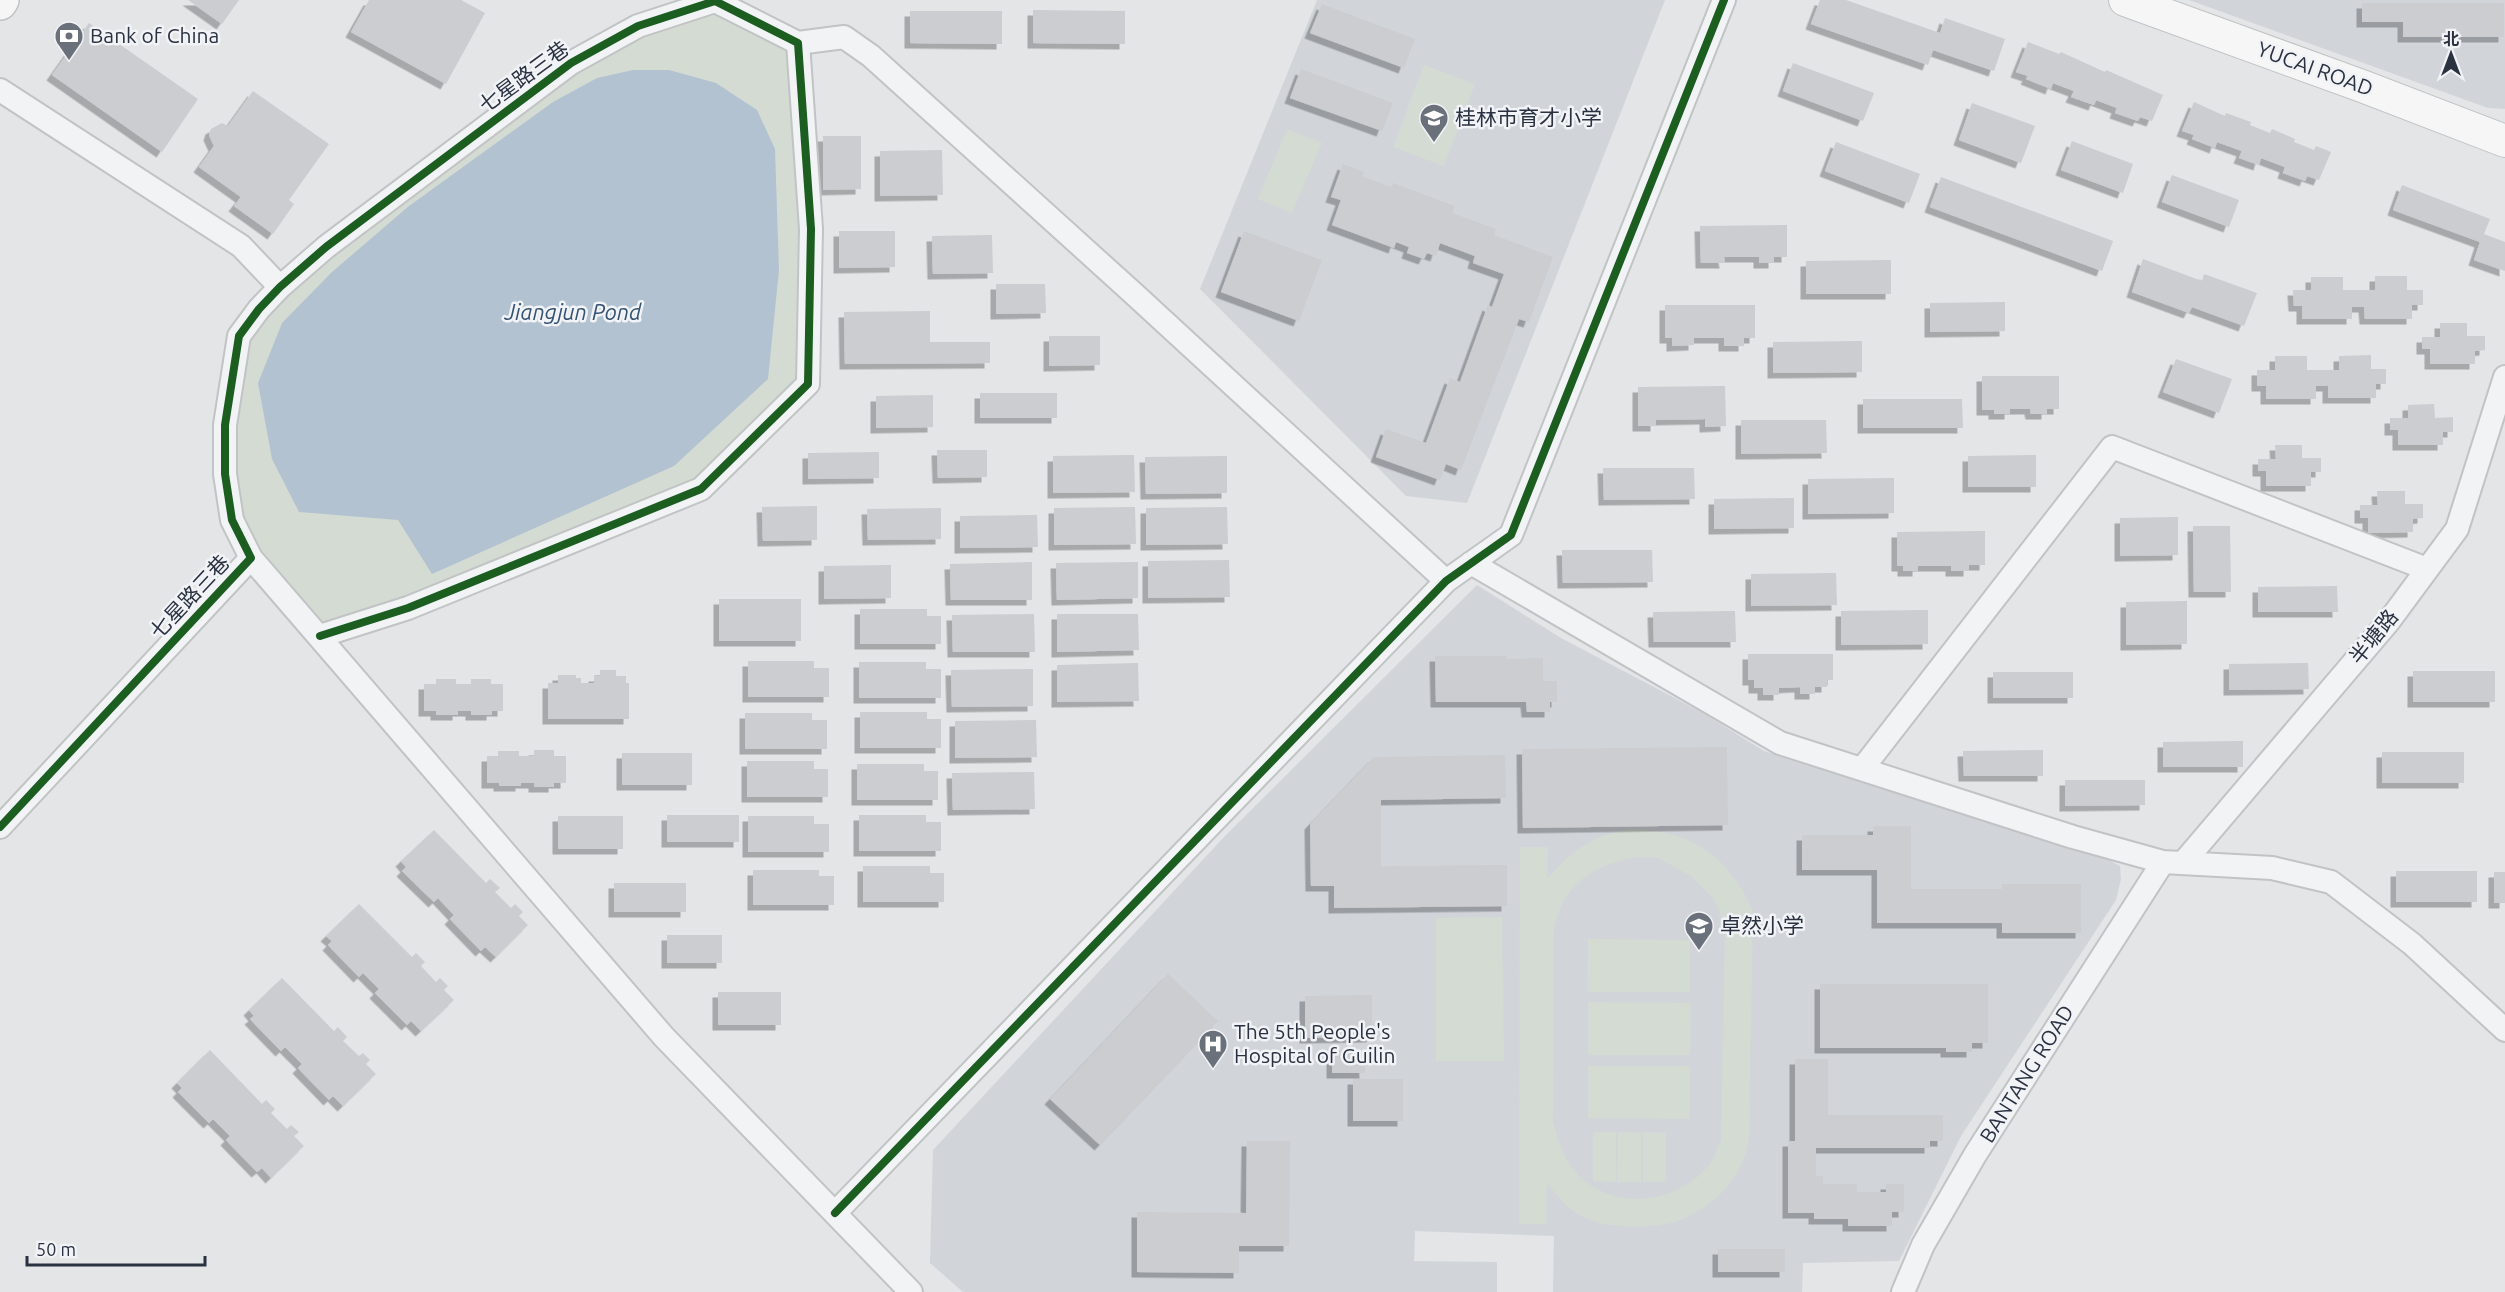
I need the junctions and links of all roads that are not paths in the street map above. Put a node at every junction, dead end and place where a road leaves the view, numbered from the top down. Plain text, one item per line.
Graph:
1 (1724, 0) edge
2 (2125, 0) edge
3 (798, 43) junction
4 (0, 90) edge
5 (2505, 141) edge
6 (280, 287) junction
7 (2505, 377) edge
8 (252, 558) junction
9 (1472, 563) junction
10 (2427, 570) junction
11 (1446, 581) junction
12 (320, 636) junction
13 (1862, 769) junction
14 (0, 827) edge
15 (2173, 863) junction
16 (2505, 1030) edge
17 (835, 1213) junction
18 (911, 1292) edge
19 (1903, 1292) edge

1 - 9 street
2 - 5 main road, YUCAI ROAD
3 - 6 street, 七星路三巷
3 - 11 street
3 - 12 street
4 - 6 street
6 - 8 street, 七星路三巷
7 - 10 street, 半塘路
8 - 12 street
8 - 14 street, 七星路三巷
9 - 11 street
9 - 13 street
10 - 13 street
10 - 15 street, 半塘路
11 - 17 street
12 - 17 street
13 - 15 street
15 - 16 street
15 - 19 street, BANTANG ROAD
17 - 18 street

